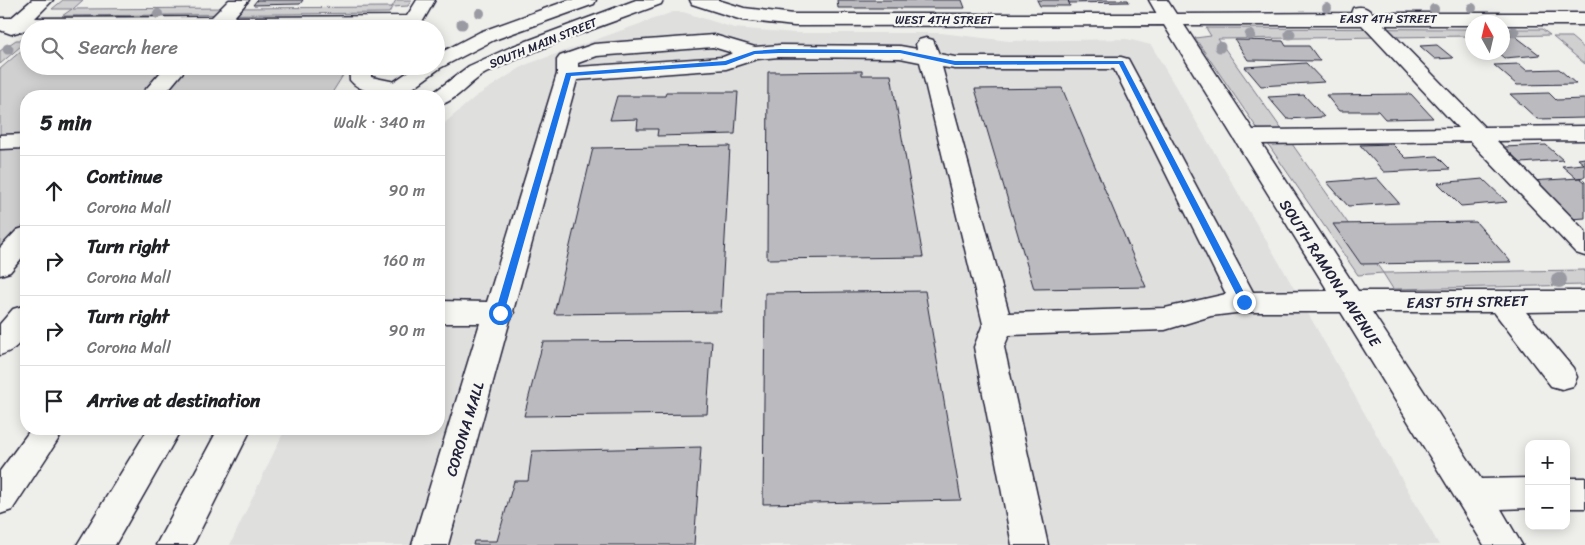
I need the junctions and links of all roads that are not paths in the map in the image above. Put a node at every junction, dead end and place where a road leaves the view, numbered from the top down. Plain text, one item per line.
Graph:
1 (44, 0) edge
2 (240, 0) edge
3 (426, 0) edge
4 (587, 0) edge
5 (654, 0) edge
6 (699, 0) edge
7 (793, 0) edge
8 (971, 0) edge
9 (1019, 0) edge
10 (1158, 0) edge
11 (1348, 0) edge
12 (1546, 0) edge
13 (764, 18) junction
14 (1367, 19) junction
15 (220, 20) edge
16 (414, 20) edge
17 (794, 20) junction
18 (920, 20) junction
19 (978, 20) junction
20 (1027, 20) junction
21 (1181, 20) junction
22 (1580, 23) edge
23 (8, 24) edge
24 (0, 37) edge
25 (754, 53) junction
26 (445, 58) edge
27 (931, 58) junction
28 (170, 75) edge
29 (361, 75) edge
30 (418, 75) edge
31 (156, 90) edge
32 (386, 90) edge
33 (395, 90) edge
34 (445, 93) edge
35 (1585, 133) edge
36 (1476, 134) junction
37 (1244, 137) junction
38 (0, 142) edge
39 (20, 142) edge
40 (20, 243) edge
41 (1585, 247) edge
42 (0, 266) edge
43 (1585, 301) edge
44 (1244, 302) junction
45 (1502, 302) junction
46 (1350, 303) junction
47 (445, 312) edge
48 (500, 313) junction
49 (16, 317) edge
50 (998, 324) junction
51 (0, 344) edge
52 (1562, 377) dead end
53 (45, 435) edge
54 (160, 435) edge
55 (232, 435) edge
56 (1525, 493) edge
57 (1570, 493) edge
58 (1585, 493) edge
59 (1471, 494) junction
60 (0, 499) edge
61 (95, 545) edge
62 (174, 545) edge
63 (430, 545) edge
64 (1030, 545) edge
65 (1504, 545) edge

1 - 23 street
2 - 15 street
3 - 16 street
4 - 26 street, SOUTH MAIN STREET
5 - 34 street, SOUTH MAIN STREET
6 - 13 street, WEST 4TH STREET
7 - 17 street
8 - 19 street
9 - 20 street
10 - 21 street, SOUTH RAMONA AVENUE
11 - 14 street
12 - 22 street
13 - 17 street, WEST 4TH STREET
13 - 25 street
14 - 21 street, EAST 4TH STREET
14 - 22 street, EAST 4TH STREET
14 - 36 street
17 - 18 street, WEST 4TH STREET
18 - 19 street, WEST 4TH STREET
18 - 27 street
19 - 20 street, WEST 4TH STREET
20 - 21 street, WEST 4TH STREET
21 - 37 street, SOUTH RAMONA AVENUE
23 - 24 street
25 - 27 street, CORONA MALL
25 - 48 street, CORONA MALL
27 - 44 street, CORONA MALL
27 - 50 street
28 - 31 street
29 - 32 street
30 - 33 street
35 - 36 street
36 - 37 street
36 - 41 street
37 - 46 street, SOUTH RAMONA AVENUE
38 - 39 street
40 - 42 street
43 - 45 street, EAST 5TH STREET
44 - 46 street, EAST 5TH STREET
44 - 50 street, EAST 5TH STREET
45 - 46 street, EAST 5TH STREET
45 - 52 street
46 - 59 street, SOUTH RAMONA AVENUE
47 - 48 street
48 - 63 street, CORONA MALL
49 - 51 street
50 - 64 street
53 - 60 street
54 - 61 street
55 - 62 street
56 - 59 street
57 - 58 street
59 - 65 street, SOUTH RAMONA AVENUE

